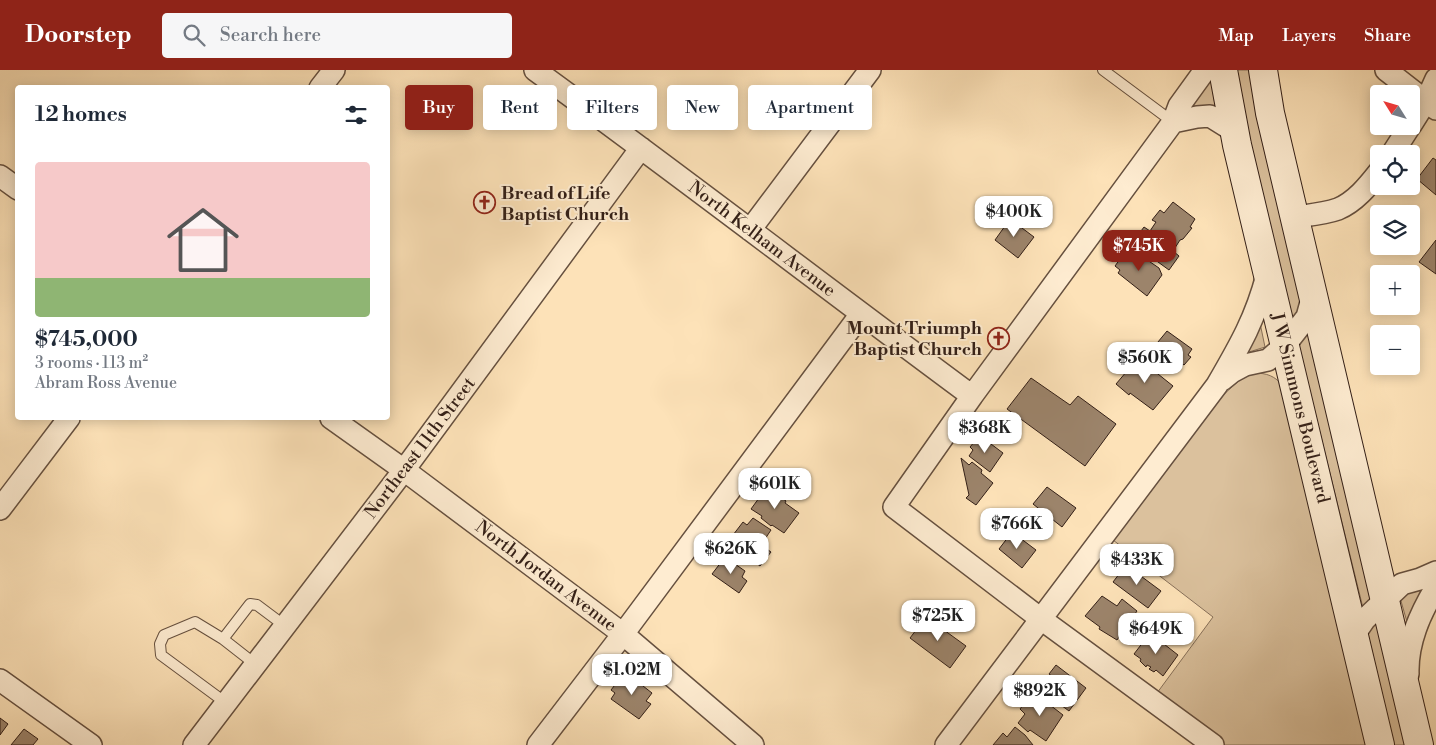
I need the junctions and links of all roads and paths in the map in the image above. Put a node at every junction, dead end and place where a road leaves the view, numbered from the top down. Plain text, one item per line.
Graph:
1 (334, 70) edge
2 (536, 70) edge
3 (870, 70) edge
4 (1103, 70) edge
5 (1205, 70) edge
6 (1223, 70) edge
7 (1263, 70) edge
8 (1386, 70) edge
9 (1436, 78) edge
10 (322, 85) edge
11 (1431, 105) edge
12 (1420, 117) edge
13 (1173, 122) junction
14 (1234, 131) junction
15 (641, 148) junction
16 (0, 176) edge
17 (1370, 182) edge
18 (15, 187) edge
19 (1294, 217) junction
20 (750, 230) junction
21 (1267, 274) junction
22 (1313, 295) junction
23 (860, 314) junction
24 (1285, 345) junction
25 (1216, 385) junction
26 (972, 396) junction
27 (67, 420) edge
28 (334, 420) edge
29 (404, 470) junction
30 (0, 509) edge
31 (1436, 572) edge
32 (1436, 587) edge
33 (1386, 601) junction
34 (1041, 619) junction
35 (285, 626) junction
36 (623, 634) junction
37 (1354, 635) junction
38 (223, 639) junction
39 (256, 664) junction
40 (0, 680) edge
41 (1408, 696) junction
42 (226, 703) junction
43 (91, 745) edge
44 (194, 745) edge
45 (538, 745) edge
46 (753, 745) edge
47 (946, 745) edge
48 (1213, 745) edge
49 (1380, 745) edge
50 (1419, 745) edge

1 - 10 street
2 - 15 street, North Kelham Avenue
3 - 20 street
4 - 13 lane
5 - 13 street
6 - 14 main road, J W Simmons Boulevard
7 - 19 main road
8 - 11 street
9 - 11 street
11 - 12 street
13 - 14 street
13 - 26 street
14 - 21 main road, J W Simmons Boulevard
15 - 20 street, North Kelham Avenue
15 - 29 street, Northeast 11th Street
16 - 18 street
17 - 19 street
19 - 22 main road
20 - 23 street, North Kelham Avenue
21 - 24 main road, J W Simmons Boulevard
21 - 25 street
22 - 24 street
22 - 33 main road
23 - 26 street, North Kelham Avenue
23 - 36 street
24 - 25 street
24 - 37 main road, J W Simmons Boulevard
25 - 34 street
26 - 34 street
27 - 30 street
28 - 29 street, North Jordan Avenue
29 - 35 street, Northeast 11th Street
29 - 36 street, North Jordan Avenue
31 - 33 street
32 - 41 street
33 - 37 street
33 - 41 main road
34 - 47 street
34 - 48 street
35 - 38 lane
35 - 39 street, Northeast 11th Street
36 - 45 street
36 - 46 street, North Jordan Avenue
37 - 49 main road, J W Simmons Boulevard
38 - 39 lane
38 - 42 lane
39 - 42 street, Northeast 11th Street
40 - 43 street
41 - 50 main road
42 - 44 street, Northeast 11th Street

